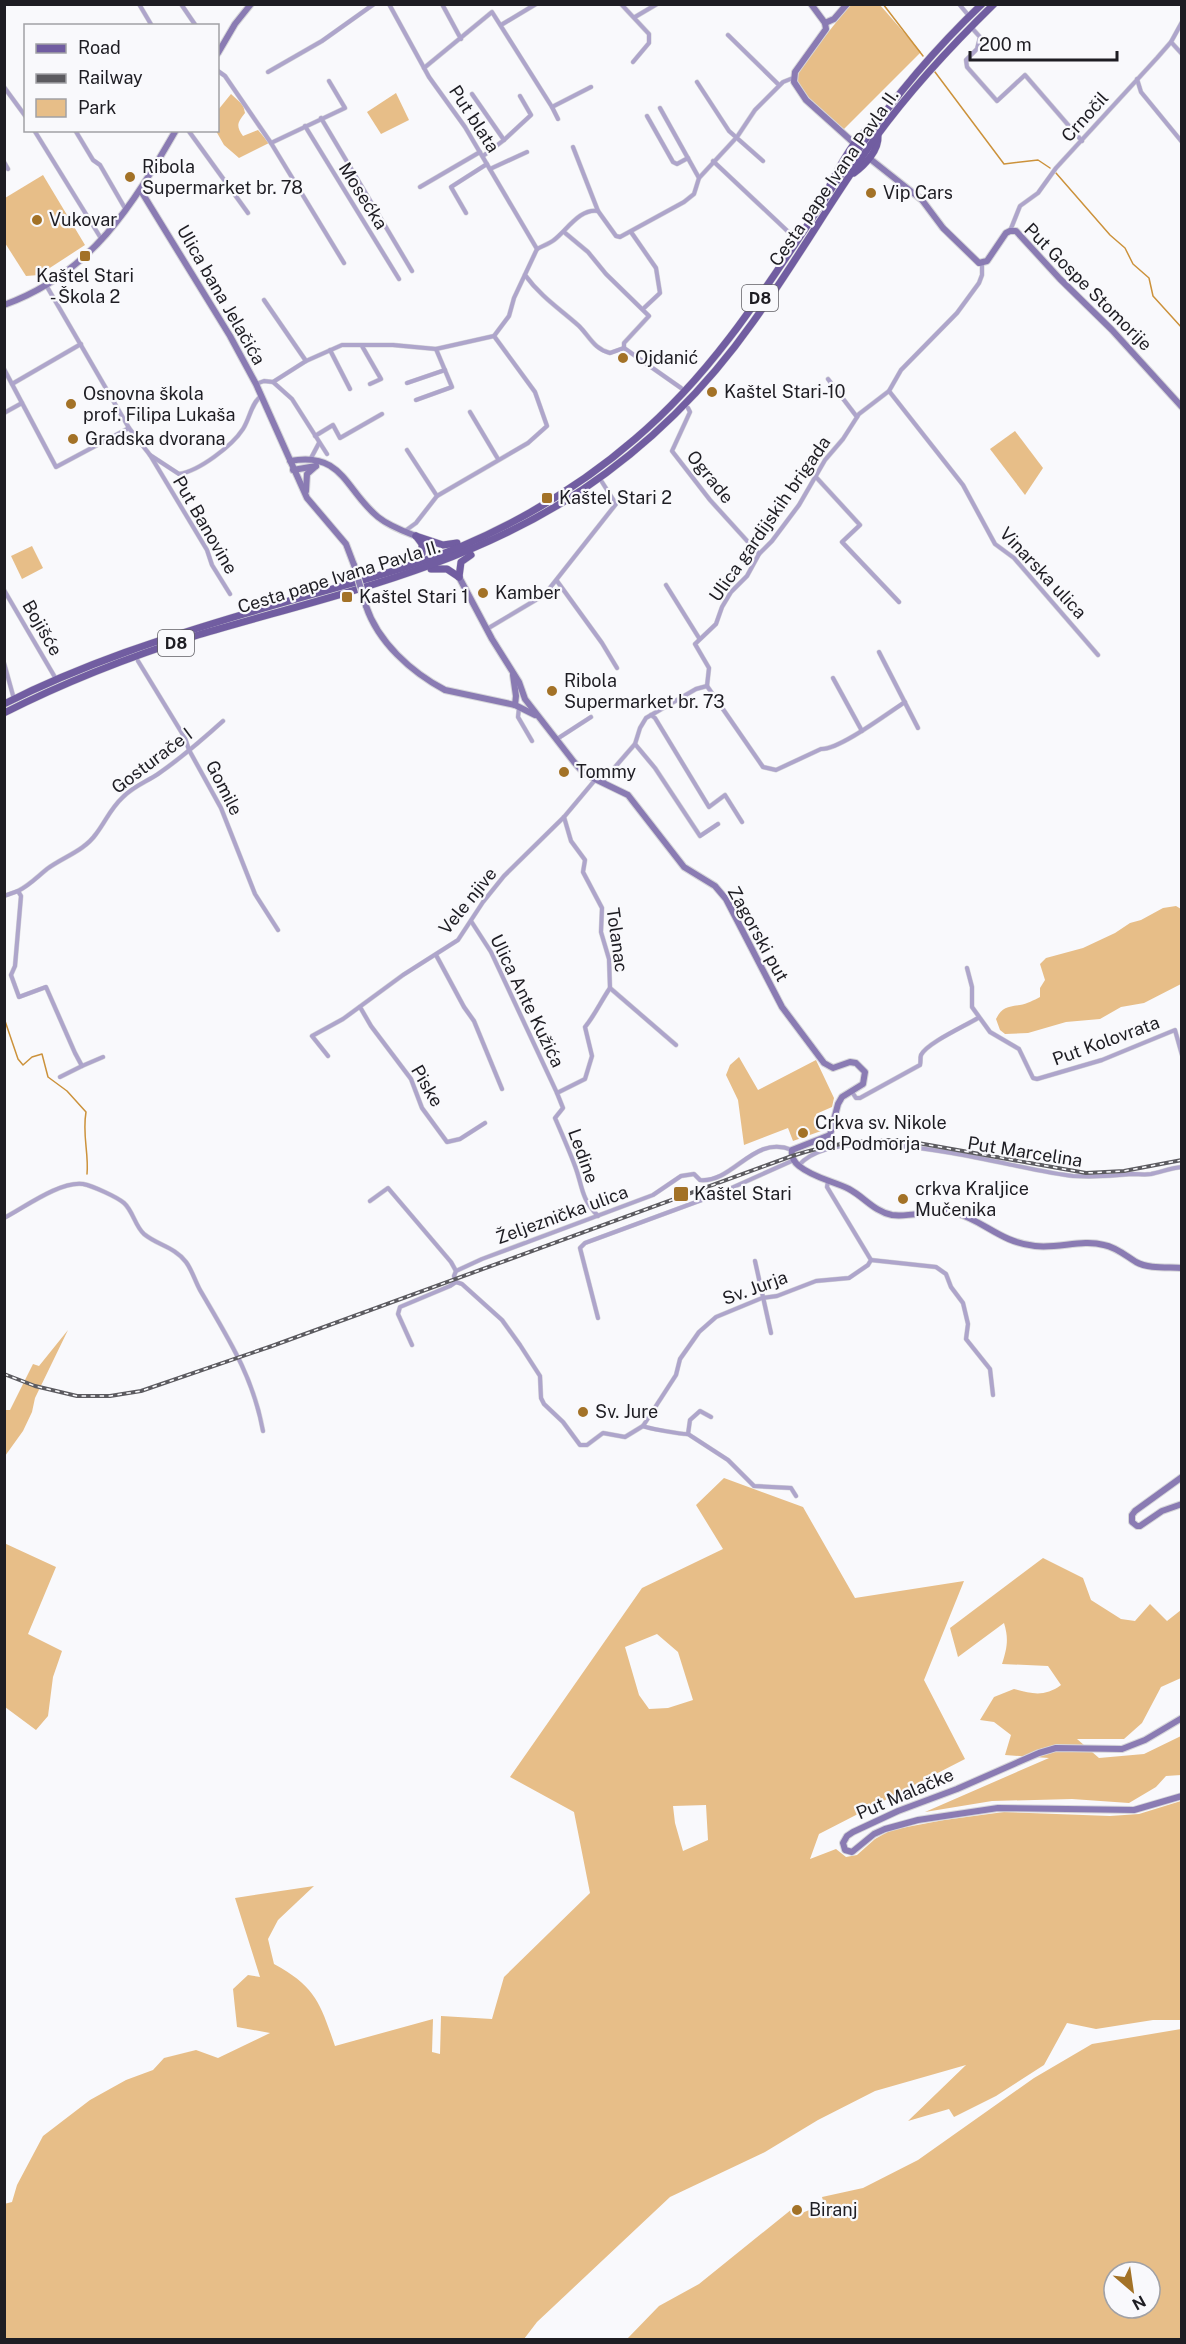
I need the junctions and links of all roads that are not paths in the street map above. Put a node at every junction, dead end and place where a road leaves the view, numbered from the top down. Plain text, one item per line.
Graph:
1 (139, 4) edge
2 (181, 4) edge
3 (251, 4) edge
4 (374, 4) edge
5 (389, 4) edge
6 (442, 4) edge
7 (536, 4) edge
8 (621, 4) edge
9 (657, 4) edge
10 (810, 4) edge
11 (847, 4) edge
12 (959, 4) edge
13 (982, 4) edge
14 (994, 4) edge
15 (635, 17) junction
16 (969, 17) junction
17 (1182, 22) edge
18 (825, 23) junction
19 (151, 24) edge
20 (195, 24) edge
21 (501, 25) junction
22 (971, 27) junction
23 (728, 35) dead end
24 (461, 39) junction
25 (1171, 42) junction
26 (219, 48) edge
27 (1182, 54) edge
28 (633, 62) dead end
29 (424, 68) junction
30 (219, 72) edge
31 (268, 72) dead end
32 (793, 78) junction
33 (1137, 80) junction
34 (329, 81) dead end
35 (697, 82) dead end
36 (779, 85) junction
37 (4, 87) edge
38 (591, 87) dead end
39 (471, 94) dead end
40 (520, 96) dead end
41 (552, 107) junction
42 (660, 108) dead end
43 (24, 114) edge
44 (647, 116) dead end
45 (321, 118) junction
46 (558, 119) dead end
47 (876, 124) junction
48 (305, 126) junction
49 (35, 132) edge
50 (76, 132) edge
51 (175, 132) edge
52 (189, 132) edge
53 (878, 135) junction
54 (737, 137) junction
55 (504, 140) junction
56 (1082, 141) junction
57 (1182, 142) edge
58 (271, 143) junction
59 (855, 144) junction
60 (573, 147) dead end
61 (528, 152) dead end
62 (482, 154) junction
63 (688, 158) junction
64 (869, 158) junction
65 (713, 161) junction
66 (763, 161) dead end
67 (4, 162) edge
68 (487, 164) junction
69 (8, 169) dead end
70 (490, 169) junction
71 (849, 176) junction
72 (699, 178) junction
73 (420, 187) dead end
74 (141, 191) junction
75 (826, 198) junction
76 (127, 212) junction
77 (598, 212) junction
78 (248, 213) dead end
79 (466, 213) dead end
80 (1010, 231) junction
81 (564, 232) junction
82 (631, 232) junction
83 (102, 240) junction
84 (798, 242) junction
85 (537, 249) junction
86 (344, 263) dead end
87 (982, 263) junction
88 (412, 271) dead end
89 (525, 275) junction
90 (399, 279) dead end
91 (46, 284) junction
92 (264, 300) dead end
93 (5, 303) edge
94 (643, 309) junction
95 (494, 336) junction
96 (81, 344) junction
97 (362, 345) junction
98 (624, 348) junction
99 (330, 350) junction
100 (436, 350) junction
101 (306, 361) junction
102 (4, 369) edge
103 (444, 370) junction
104 (828, 378) dead end
105 (273, 382) junction
106 (407, 383) dead end
107 (12, 384) junction
108 (256, 384) junction
109 (370, 384) dead end
110 (681, 388) dead end
111 (350, 389) dead end
112 (889, 391) junction
113 (261, 396) junction
114 (416, 400) dead end
115 (22, 403) junction
116 (1182, 407) edge
117 (688, 408) dead end
118 (470, 412) dead end
119 (4, 413) edge
120 (382, 414) dead end
121 (857, 417) junction
122 (129, 428) junction
123 (315, 435) junction
124 (320, 442) junction
125 (407, 450) dead end
126 (327, 454) dead end
127 (150, 455) junction
128 (498, 459) junction
129 (310, 460) junction
130 (290, 461) junction
131 (326, 463) junction
132 (316, 466) junction
133 (293, 470) junction
134 (815, 476) junction
135 (602, 482) dead end
136 (437, 496) junction
137 (307, 498) junction
138 (405, 531) junction
139 (416, 536) junction
140 (480, 538) junction
141 (479, 547) junction
142 (759, 554) junction
143 (425, 568) junction
144 (396, 570) junction
145 (459, 577) junction
146 (557, 581) junction
147 (666, 585) dead end
148 (4, 590) edge
149 (230, 594) dead end
150 (899, 602) dead end
151 (487, 629) junction
152 (699, 639) junction
153 (879, 652) dead end
154 (1098, 655) dead end
155 (138, 661) dead end
156 (4, 663) edge
157 (617, 668) dead end
158 (512, 672) junction
159 (833, 678) dead end
160 (56, 679) junction
161 (707, 686) junction
162 (14, 699) junction
163 (525, 699) junction
164 (905, 702) junction
165 (4, 704) edge
166 (519, 707) junction
167 (4, 713) edge
168 (651, 715) junction
169 (538, 717) junction
170 (591, 717) dead end
171 (223, 722) dead end
172 (918, 729) dead end
173 (862, 730) junction
174 (557, 739) junction
175 (532, 741) dead end
176 (635, 744) junction
177 (189, 750) junction
178 (598, 781) junction
179 (564, 818) junction
180 (742, 822) dead end
181 (718, 824) dead end
182 (18, 891) junction
183 (4, 896) edge
184 (471, 921) junction
185 (278, 930) dead end
186 (436, 955) junction
187 (967, 968) dead end
188 (610, 988) junction
189 (360, 1007) junction
190 (978, 1018) junction
191 (676, 1045) dead end
192 (1182, 1055) edge
193 (328, 1056) dead end
194 (103, 1057) dead end
195 (82, 1066) junction
196 (60, 1077) dead end
197 (502, 1089) dead end
198 (852, 1092) junction
199 (557, 1093) junction
200 (485, 1123) dead end
201 (792, 1150) junction
202 (796, 1163) junction
203 (1182, 1167) edge
204 (828, 1181) junction
205 (370, 1201) dead end
206 (598, 1216) junction
207 (4, 1218) edge
208 (871, 1260) junction
209 (755, 1261) dead end
210 (1182, 1268) edge
211 (456, 1271) junction
212 (456, 1282) junction
213 (762, 1298) junction
214 (598, 1318) dead end
215 (771, 1333) dead end
216 (412, 1345) dead end
217 (993, 1395) dead end
218 (711, 1417) dead end
219 (643, 1426) junction
220 (263, 1431) dead end
221 (688, 1434) junction
222 (1182, 1477) edge
223 (796, 1496) dead end
224 (1182, 1504) edge
225 (1182, 1718) edge
226 (1182, 1796) edge

1 - 19 street
2 - 20 street
3 - 26 main road
4 - 31 street
5 - 29 street, Put blata
6 - 24 street
7 - 21 street
8 - 15 street
9 - 15 street
10 - 18 main road
11 - 18 main road
12 - 16 street
13 - 16 main road, Cesta pape Ivana Pavla II. / D8
14 - 22 main road, Cesta pape Ivana Pavla II. / D8
15 - 28 street
16 - 47 main road, Cesta pape Ivana Pavla II. / D8
17 - 25 street, Crnočil
18 - 32 main road
21 - 24 street
21 - 41 street
22 - 53 main road, Cesta pape Ivana Pavla II. / D8
22 - 56 street
23 - 36 street
24 - 29 street
25 - 27 street
25 - 33 street, Crnočil
29 - 62 street, Put blata
30 - 58 street
32 - 36 street
32 - 59 main road
33 - 56 street, Crnočil
33 - 57 street
34 - 45 street
35 - 54 street
36 - 54 street
37 - 43 street
38 - 41 street
39 - 55 street
40 - 55 street
41 - 46 street
42 - 63 street
44 - 63 street
45 - 48 street
45 - 88 street
47 - 59 main road
47 - 75 main road, Cesta pape Ivana Pavla II. / D8
48 - 58 street
48 - 90 street, Mosećka
49 - 83 street
50 - 76 street
51 - 74 main road
52 - 78 street
53 - 64 main road
53 - 71 main road, Cesta pape Ivana Pavla II. / D8
54 - 65 street
54 - 66 street
55 - 62 street
56 - 80 street, Crnočil
58 - 86 street
59 - 75 main road
60 - 77 street
61 - 70 street
62 - 68 street, Put blata
62 - 73 street
63 - 72 street
64 - 71 main road
64 - 87 main road
65 - 72 street
65 - 84 street
67 - 69 street
68 - 70 street, Put blata
68 - 79 street
70 - 85 street, Put blata
71 - 141 main road, Cesta pape Ivana Pavla II. / D8
72 - 82 street
74 - 76 main road
74 - 108 main road, Ulica bana Jelačića
75 - 84 main road, Cesta pape Ivana Pavla II. / D8
76 - 83 main road
77 - 81 street
77 - 82 street
80 - 87 main road, Put Gospe Stomorije
80 - 116 main road, Put Gospe Stomorije
81 - 85 street
81 - 94 street
82 - 94 street
83 - 91 main road
84 - 140 main road, Cesta pape Ivana Pavla II. / D8
85 - 89 street
87 - 112 street, Ulica gardijskih brigada
89 - 95 street
89 - 98 street
91 - 93 main road
91 - 96 street, Put Banovine
92 - 101 street
94 - 98 street
95 - 100 street
95 - 128 street
96 - 107 street
96 - 122 street, Put Banovine
97 - 99 street
97 - 100 street
97 - 109 street
98 - 110 street
99 - 101 street
99 - 111 street
100 - 103 street
101 - 105 street
102 - 107 street
103 - 106 street
103 - 114 street
104 - 121 street
105 - 108 street, Ulica bana Jelačića
105 - 123 street, Ulica bana Jelačića
107 - 115 street
108 - 113 main road
112 - 121 street, Ulica gardijskih brigada
112 - 154 street, Vinarska ulica
113 - 127 street
113 - 130 main road
115 - 119 street
115 - 122 street
117 - 142 street, Ograde
118 - 128 street
120 - 123 street
121 - 134 street, Ulica gardijskih brigada
122 - 127 street, Put Banovine
123 - 124 street, Ulica bana Jelačića
124 - 126 street, Ulica bana Jelačića
124 - 129 street
125 - 136 street
127 - 149 street, Put Banovine
128 - 136 street
129 - 130 main road
129 - 131 main road
130 - 133 main road
131 - 132 main road
131 - 138 main road
132 - 133 main road
132 - 137 main road
133 - 137 main road
134 - 142 street, Ulica gardijskih brigada
134 - 150 street
135 - 146 street
136 - 138 street
137 - 166 main road, bridge
138 - 139 main road
139 - 140 main road
139 - 144 main road
140 - 144 main road, Cesta pape Ivana Pavla II. / D8
141 - 143 main road, Cesta pape Ivana Pavla II. / D8
141 - 145 main road
142 - 152 street, Ulica gardijskih brigada
143 - 145 main road
143 - 167 main road, Cesta pape Ivana Pavla II. / D8
144 - 160 main road, Cesta pape Ivana Pavla II. / D8
145 - 151 main road
146 - 151 street
146 - 157 street
147 - 152 street
148 - 160 street, Bojišće
151 - 158 main road
152 - 161 street
153 - 164 street
155 - 177 street, Gomile
156 - 162 street
158 - 163 main road
158 - 166 main road
159 - 173 street
160 - 162 main road, Cesta pape Ivana Pavla II. / D8
161 - 168 street
161 - 173 street
162 - 165 main road, Cesta pape Ivana Pavla II. / D8
163 - 166 main road
163 - 169 main road
164 - 172 street
164 - 173 street
166 - 169 main road
166 - 175 street
168 - 176 street, Vele njive
168 - 180 street
169 - 174 main road, Zagorski put
170 - 174 street
171 - 177 street, Gosturače I
174 - 178 main road, Zagorski put
176 - 178 street, Vele njive
176 - 181 street
177 - 182 street, Gosturače I
177 - 185 street, Gomile
178 - 179 street, Vele njive
178 - 198 main road, Zagorski put
179 - 184 street, Vele njive
179 - 188 street, Tolanac
182 - 183 street, Gosturače I
182 - 195 street
184 - 186 street, Vele njive
184 - 199 street, Ulica Ante Kužića
186 - 189 street, Vele njive
186 - 197 street
187 - 190 street
188 - 191 street, Tolanac
188 - 199 street
189 - 193 street, Vele njive
189 - 200 street, Piske
190 - 192 street, Put Kolovrata
190 - 198 street
194 - 195 street
195 - 196 street
198 - 201 main road, Zagorski put
199 - 206 street, Ledine
201 - 202 main road
201 - 206 street, Željeznička ulica
202 - 203 street, Put Marcelina
202 - 204 main road
202 - 214 street, Put Marcelina
204 - 208 street
204 - 210 main road
205 - 211 street
206 - 211 street, Željeznička ulica
207 - 220 street
208 - 213 street, Sv. Jurja
208 - 217 street
209 - 213 street
211 - 212 street
212 - 216 street
212 - 219 street
213 - 215 street
213 - 219 street, Sv. Jurja
218 - 221 street
219 - 221 street
221 - 223 street
222 - 224 main road
225 - 226 main road, Put Malačke

